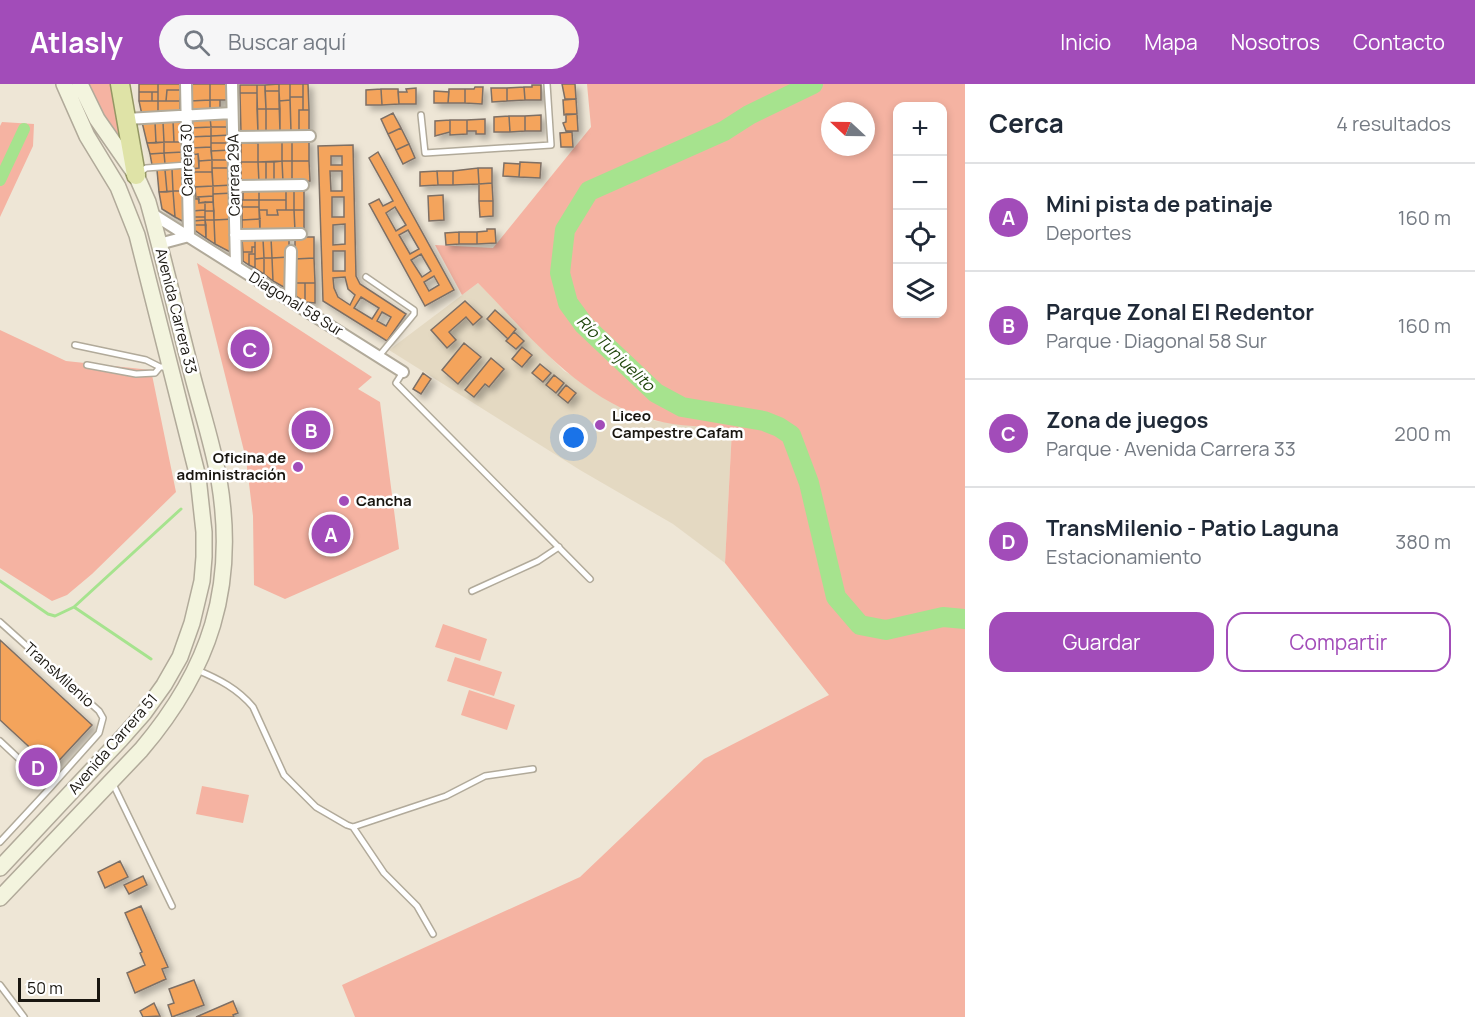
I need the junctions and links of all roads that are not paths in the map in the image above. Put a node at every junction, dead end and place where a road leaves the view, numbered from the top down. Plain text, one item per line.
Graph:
1 (64, 84) edge
2 (80, 84) edge
3 (120, 84) edge
4 (186, 84) edge
5 (232, 84) edge
6 (547, 84) edge
7 (232, 113) junction
8 (421, 115) dead end
9 (186, 117) junction
10 (126, 119) junction
11 (310, 136) dead end
12 (233, 137) junction
13 (187, 165) junction
14 (136, 175) junction
15 (303, 185) dead end
16 (234, 186) junction
17 (118, 187) junction
18 (152, 213) junction
19 (301, 234) dead end
20 (235, 235) junction
21 (189, 236) junction
22 (159, 244) junction
23 (140, 249) junction
24 (291, 251) dead end
25 (236, 266) junction
26 (366, 276) dead end
27 (290, 301) junction
28 (75, 345) dead end
29 (379, 356) junction
30 (87, 365) dead end
31 (165, 367) junction
32 (403, 372) joint
33 (201, 494) joint
34 (559, 547) junction
35 (224, 555) joint
36 (590, 579) dead end
37 (472, 591) dead end
38 (0, 622) edge
39 (196, 669) junction
40 (0, 741) edge
41 (533, 769) dead end
42 (112, 781) junction
43 (50, 788) junction
44 (353, 826) junction
45 (0, 842) edge
46 (0, 868) edge
47 (0, 898) edge
48 (172, 906) dead end
49 (433, 934) dead end
50 (0, 985) edge
51 (24, 1017) edge

1 - 17 main road, Avenida Carrera 33
2 - 14 main road, Avenida Carrera 33
3 - 10 highway
4 - 9 street, Carrera 30
5 - 7 street, Carrera 29A
6 - 8 lane
7 - 9 street
7 - 12 street, Carrera 29A
9 - 10 street
9 - 13 street, Carrera 30
10 - 14 highway
11 - 12 street
12 - 16 street, Carrera 29A
13 - 14 lane
13 - 21 street, Carrera 30
14 - 18 main road, Avenida Carrera 33
15 - 16 street
16 - 20 street, Carrera 29A
17 - 18 main road
17 - 23 main road, Avenida Carrera 33
18 - 21 street, Diagonal 58 Sur
18 - 22 main road, Avenida Carrera 33
19 - 20 street
20 - 25 street, Carrera 29A
21 - 22 street
21 - 25 street, Diagonal 58 Sur
22 - 23 main road
22 - 35 main road, Avenida Carrera 33
23 - 31 main road, Avenida Carrera 33
24 - 27 street
25 - 27 street, Diagonal 58 Sur
26 - 29 lane
27 - 29 street, Diagonal 58 Sur
28 - 31 lane
29 - 32 street, Diagonal 58 Sur
30 - 31 lane
31 - 33 main road, Avenida Carrera 33
32 - 34 lane
33 - 46 main road, Avenida Carrera 51
34 - 36 lane
34 - 37 lane
35 - 39 main road, Avenida Carrera 51
38 - 43 lane, TransMilenio
39 - 42 main road, Avenida Carrera 51
39 - 44 lane
40 - 43 lane
41 - 44 lane
42 - 47 main road, Avenida Carrera 51
42 - 48 lane
43 - 45 lane, TransMilenio
44 - 49 lane
50 - 51 lane

